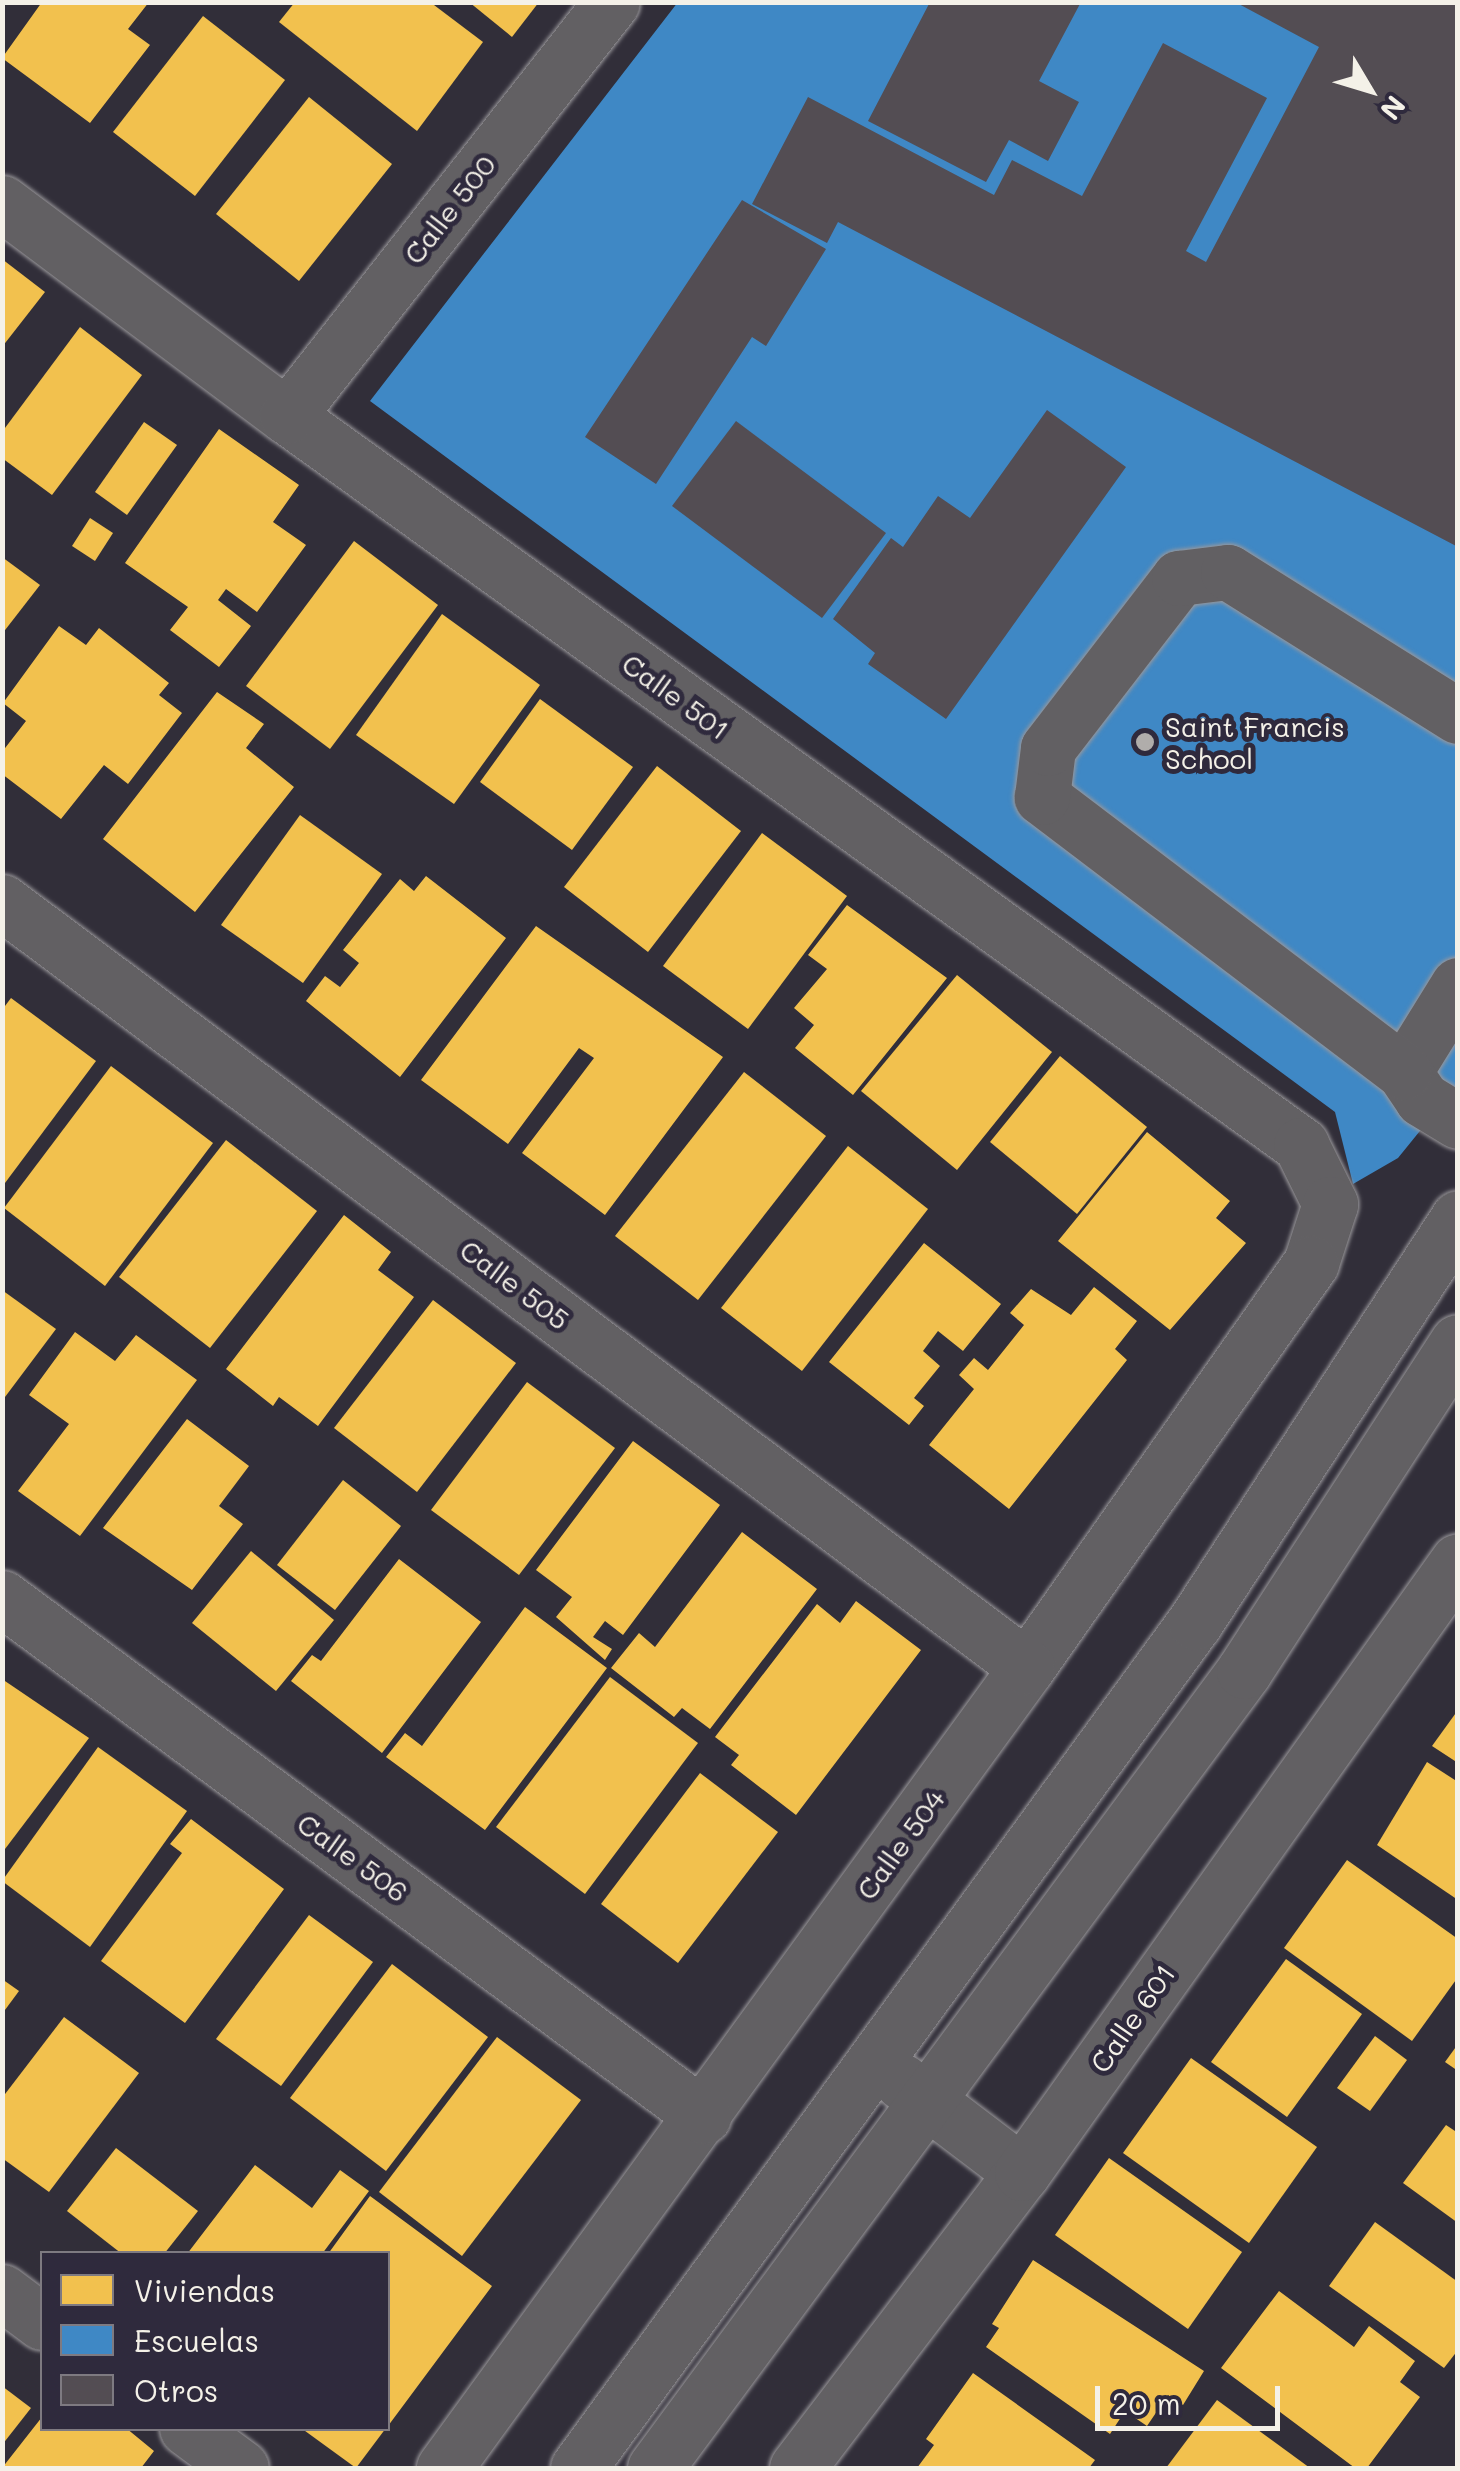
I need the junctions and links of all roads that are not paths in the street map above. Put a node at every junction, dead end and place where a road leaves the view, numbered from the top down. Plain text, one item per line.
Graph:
1 (612, 2) edge
2 (2, 203) edge
3 (287, 416) junction
4 (1458, 716) edge
5 (2, 902) edge
6 (1458, 986) edge
7 (1404, 1072) junction
8 (1458, 1120) edge
9 (1330, 1204) joint
10 (1458, 1218) edge
11 (1458, 1342) edge
12 (1458, 1561) edge
13 (2, 1598) edge
14 (1028, 1667) junction
15 (877, 2064) junction
16 (928, 2102) junction
17 (703, 2116) junction
18 (1022, 2173) junction
19 (2, 2292) edge
20 (40, 2320) edge
21 (191, 2431) edge
22 (242, 2468) edge
23 (444, 2468) edge
24 (578, 2468) edge
25 (655, 2468) edge
26 (796, 2468) edge

1 - 3 street, Calle 500
2 - 3 street, Calle 501
3 - 9 street, Calle 501
4 - 7 street
5 - 14 street, Calle 505
6 - 7 street
7 - 8 street
9 - 14 street, Calle 504
10 - 15 street
11 - 16 street
12 - 18 street, Calle 601
13 - 17 street, Calle 506
14 - 17 street, Calle 504
15 - 16 street
15 - 24 street
16 - 18 street
16 - 25 street
17 - 23 street, Calle 504
18 - 26 street, Calle 601
19 - 20 street
21 - 22 street

